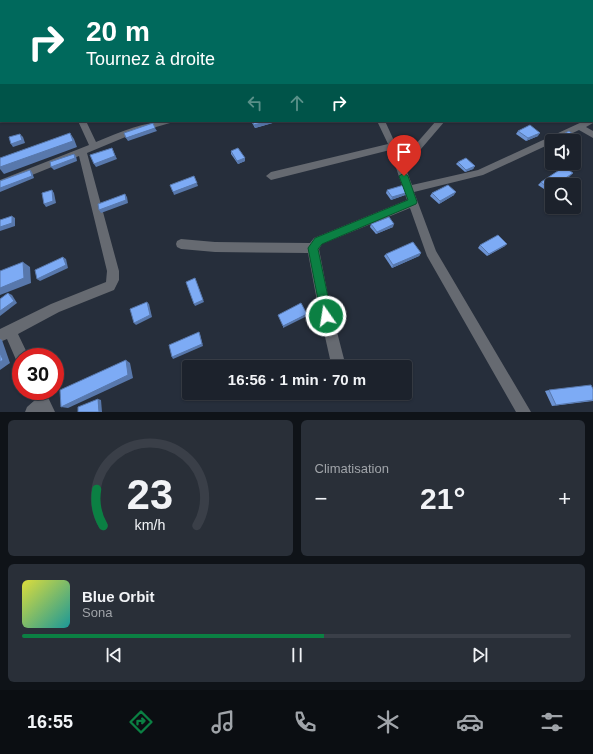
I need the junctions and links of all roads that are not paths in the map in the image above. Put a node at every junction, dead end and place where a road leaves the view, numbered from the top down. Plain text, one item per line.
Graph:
1 (82, 122) edge
2 (164, 122) edge
3 (381, 122) edge
4 (440, 122) edge
5 (589, 122) edge
6 (580, 127) junction
7 (593, 135) edge
8 (393, 146) junction
9 (94, 147) junction
10 (82, 151) junction
11 (399, 163) junction
12 (271, 176) dead end
13 (0, 184) edge
14 (408, 190) junction
15 (413, 202) junction
16 (181, 244) dead end
17 (313, 248) junction
18 (5, 333) edge
19 (16, 348) edge
20 (336, 359) dead end
21 (43, 402) edge
22 (32, 412) edge
23 (524, 412) edge

1 - 9 street
2 - 9 street
3 - 8 street
4 - 11 street
5 - 6 street
6 - 7 street
6 - 14 street
8 - 11 street
8 - 12 street
9 - 10 street
10 - 13 street
10 - 18 street
11 - 14 street
14 - 15 street
15 - 17 street
15 - 23 street
16 - 17 street
17 - 20 street
18 - 19 street
21 - 22 street

